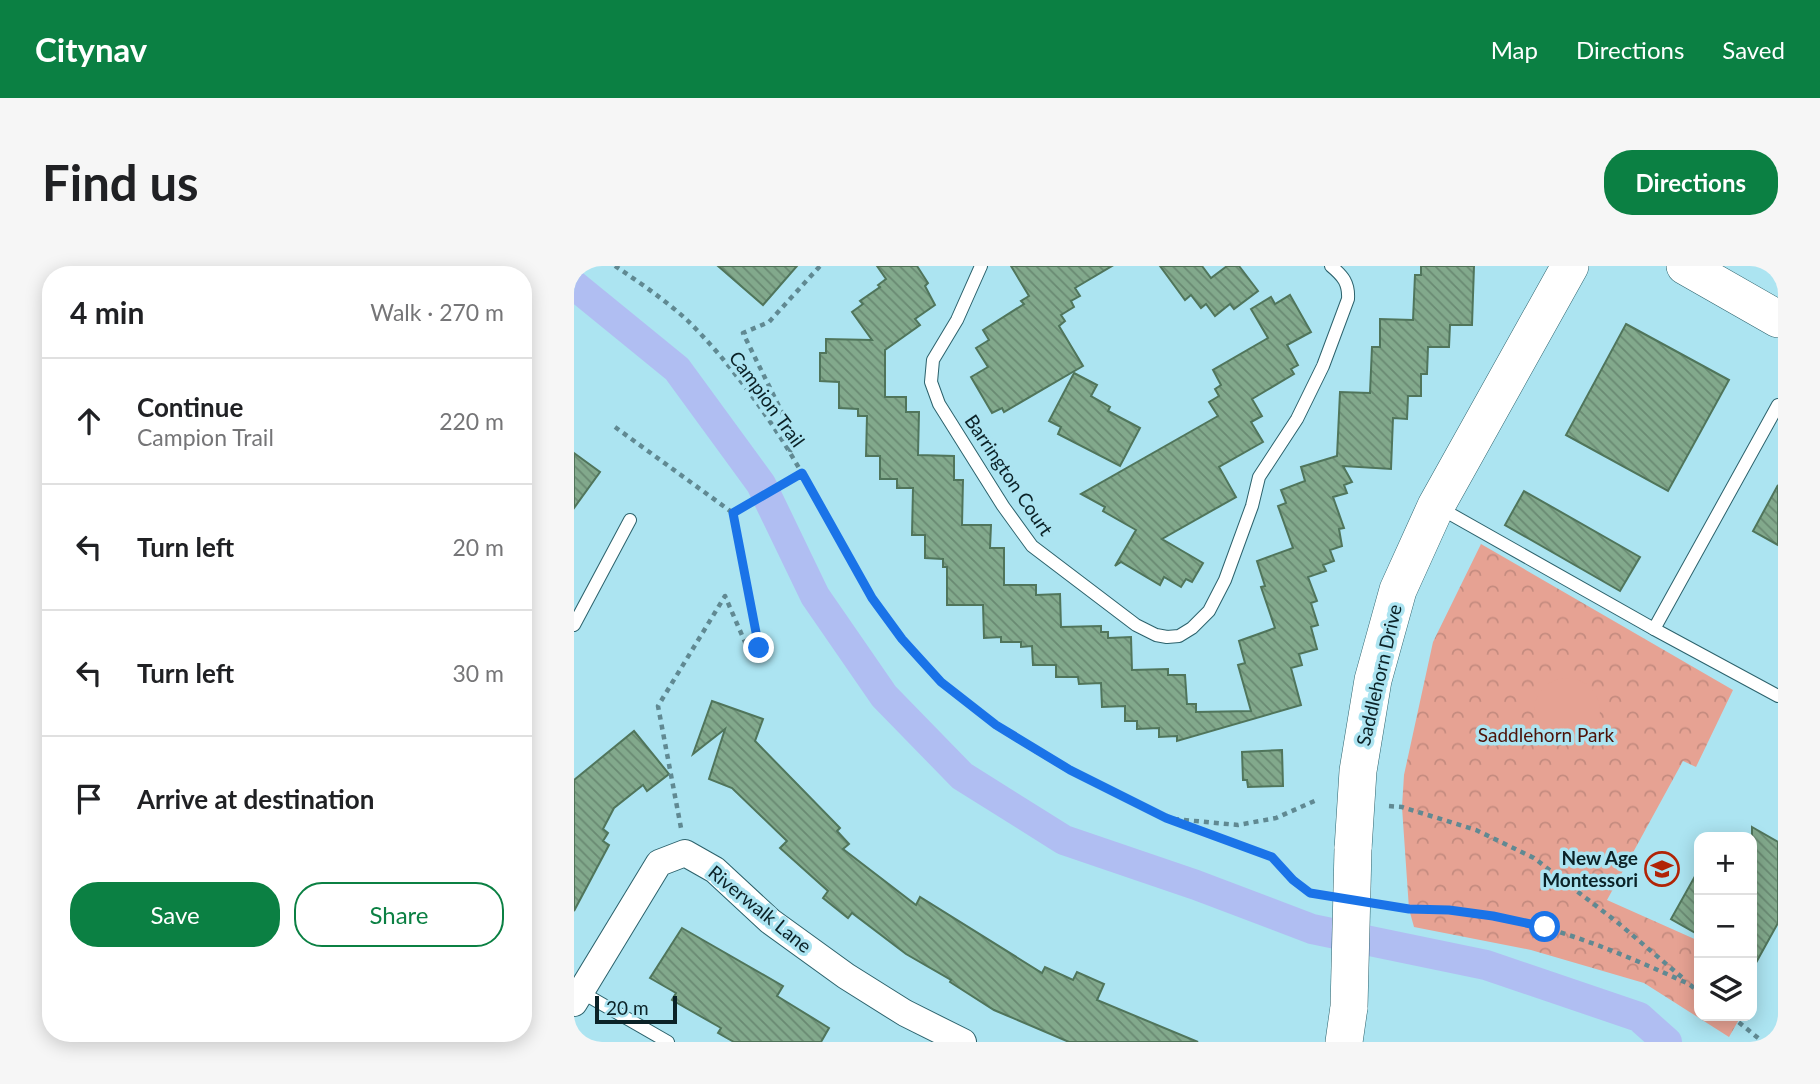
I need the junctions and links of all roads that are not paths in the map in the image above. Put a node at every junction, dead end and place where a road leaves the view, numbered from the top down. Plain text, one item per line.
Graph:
1 (981, 266) edge
2 (1331, 266) edge
3 (1570, 266) edge
4 (1685, 266) edge
5 (1778, 318) edge
6 (1778, 405) edge
7 (1436, 506) junction
8 (629, 520) dead end
9 (574, 625) edge
10 (1654, 629) junction
11 (1778, 696) edge
12 (577, 998) edge
13 (1347, 1024) edge
14 (668, 1042) edge
15 (963, 1042) edge

1 - 2 lane, Barrington Court
3 - 7 street, Saddlehorn Drive
4 - 5 street
6 - 10 lane
7 - 10 lane
7 - 13 street, Saddlehorn Drive, bridge
8 - 9 lane
10 - 11 lane
12 - 14 lane
12 - 15 street, Riverwalk Lane

